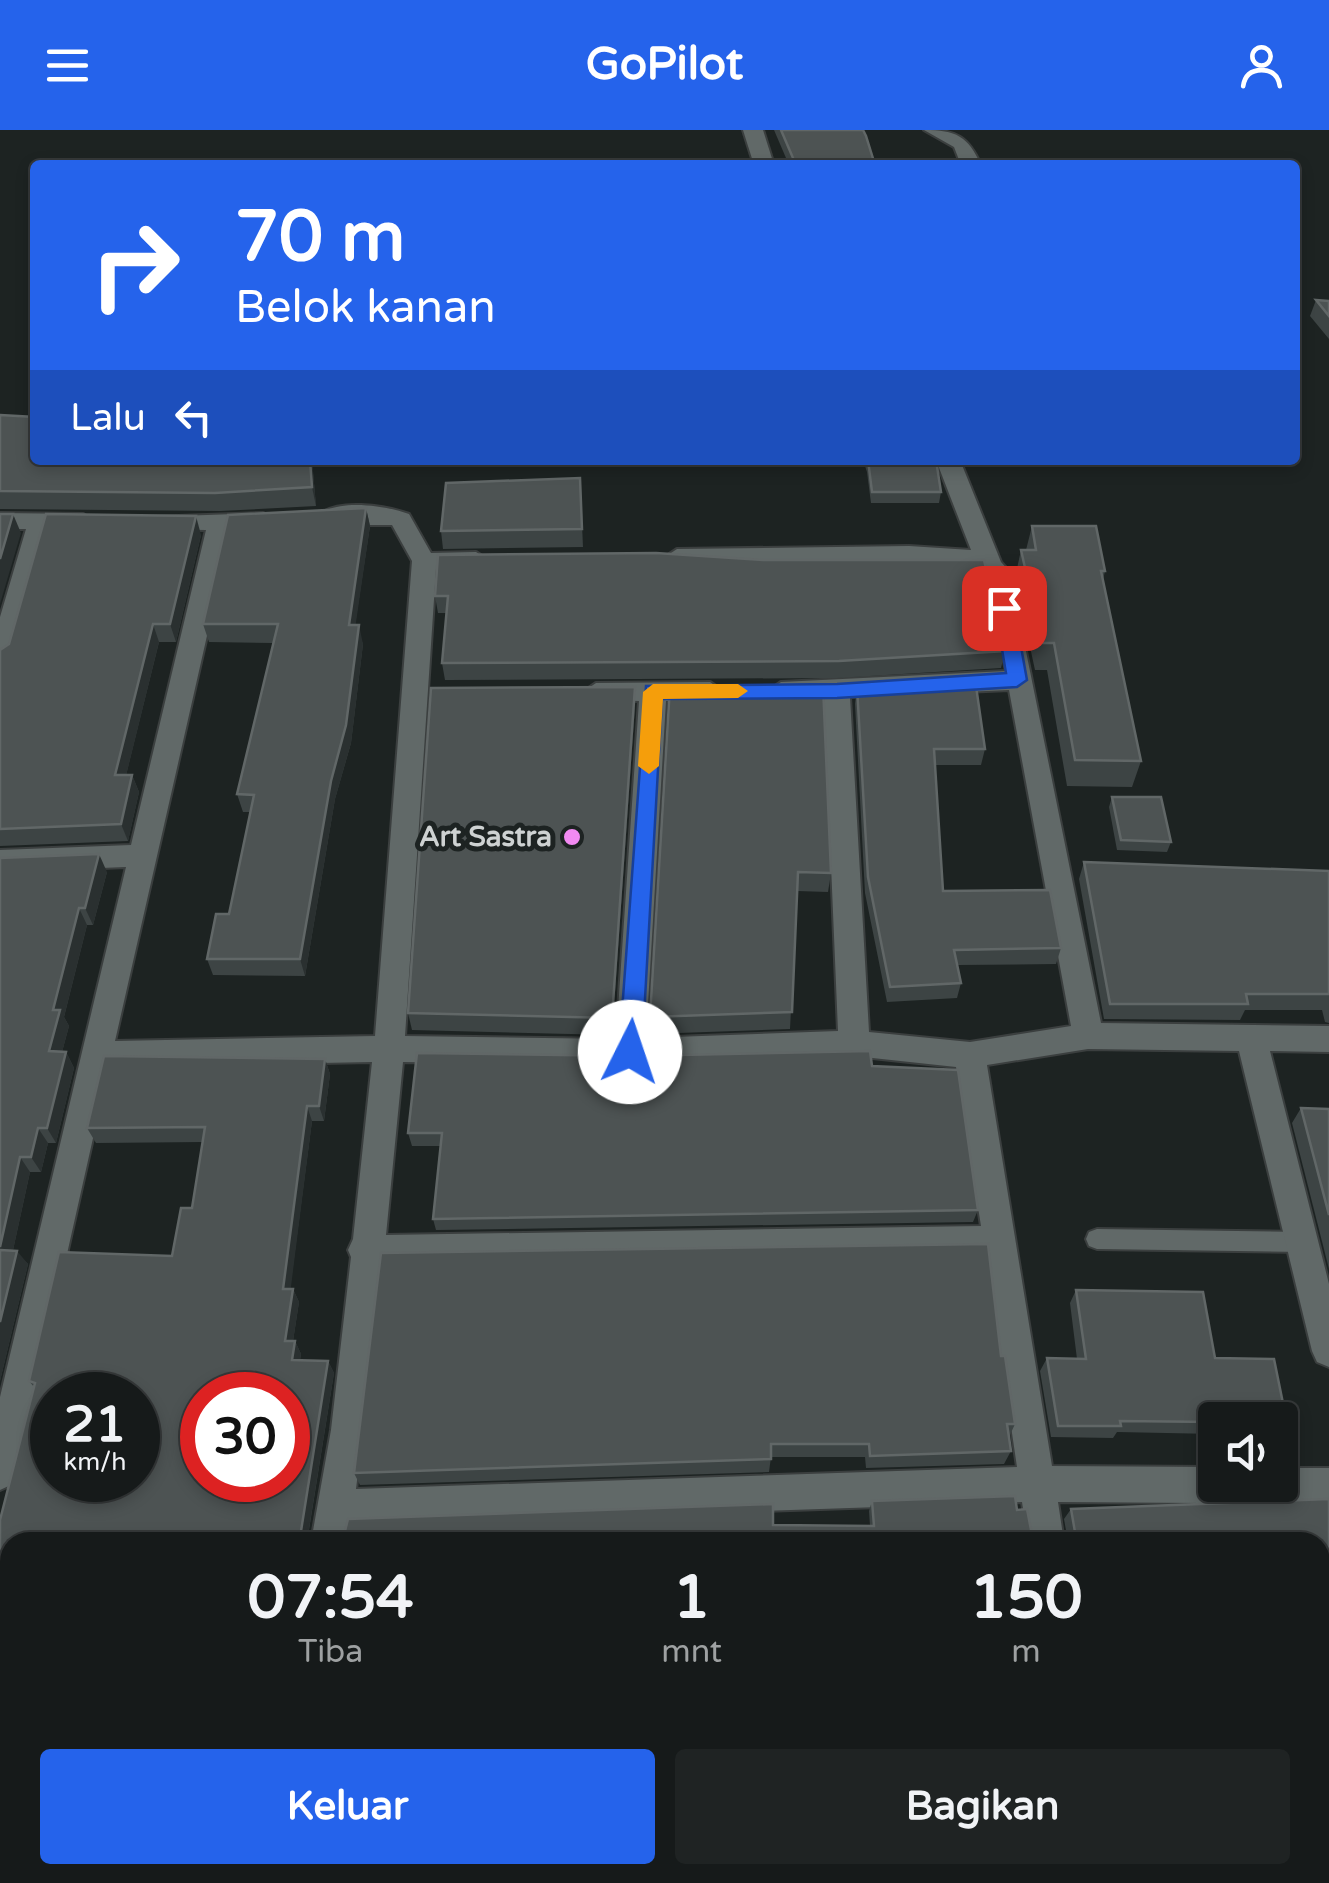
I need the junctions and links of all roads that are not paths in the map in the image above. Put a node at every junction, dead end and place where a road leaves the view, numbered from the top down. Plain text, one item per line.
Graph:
1 (752, 130) edge
2 (934, 130) edge
3 (762, 160) edge
4 (968, 160) edge
5 (950, 465) edge
6 (0, 521) edge
7 (40, 522) junction
8 (220, 523) junction
9 (657, 558) edge
10 (502, 560) edge
11 (424, 561) junction
12 (989, 564) junction
13 (0, 661) edge
14 (1017, 680) junction
15 (837, 691) junction
16 (575, 692) edge
17 (653, 692) junction
18 (141, 856) junction
19 (0, 861) edge
20 (1058, 863) junction
21 (1097, 864) edge
22 (1088, 1036) junction
23 (1250, 1036) junction
24 (1329, 1040) edge
25 (854, 1044) junction
26 (389, 1049) junction
27 (630, 1052) junction
28 (97, 1054) junction
29 (970, 1055) junction
30 (1097, 1239) dead end
31 (1000, 1241) junction
32 (1316, 1242) edge
33 (364, 1250) junction
34 (1329, 1351) edge
35 (0, 1472) edge
36 (1036, 1484) junction
37 (1329, 1486) edge
38 (331, 1525) edge
39 (1044, 1532) edge

1 - 3 street
2 - 4 street
5 - 12 street
6 - 7 street
7 - 8 street
7 - 13 street
8 - 11 street
8 - 18 street
9 - 12 street
10 - 11 street
11 - 26 street
12 - 14 street
14 - 15 street
14 - 20 street
15 - 17 street
15 - 25 street
16 - 17 street
17 - 27 street
18 - 19 street
18 - 28 street
20 - 21 street
20 - 22 street
22 - 23 street
22 - 29 street
23 - 24 street
23 - 32 street
25 - 27 street
25 - 29 street
26 - 27 street
26 - 28 street
26 - 33 street
28 - 35 street
29 - 31 street
30 - 32 lane
31 - 33 street
31 - 36 street
32 - 34 street
33 - 38 street
36 - 37 street
36 - 38 street
36 - 39 street

